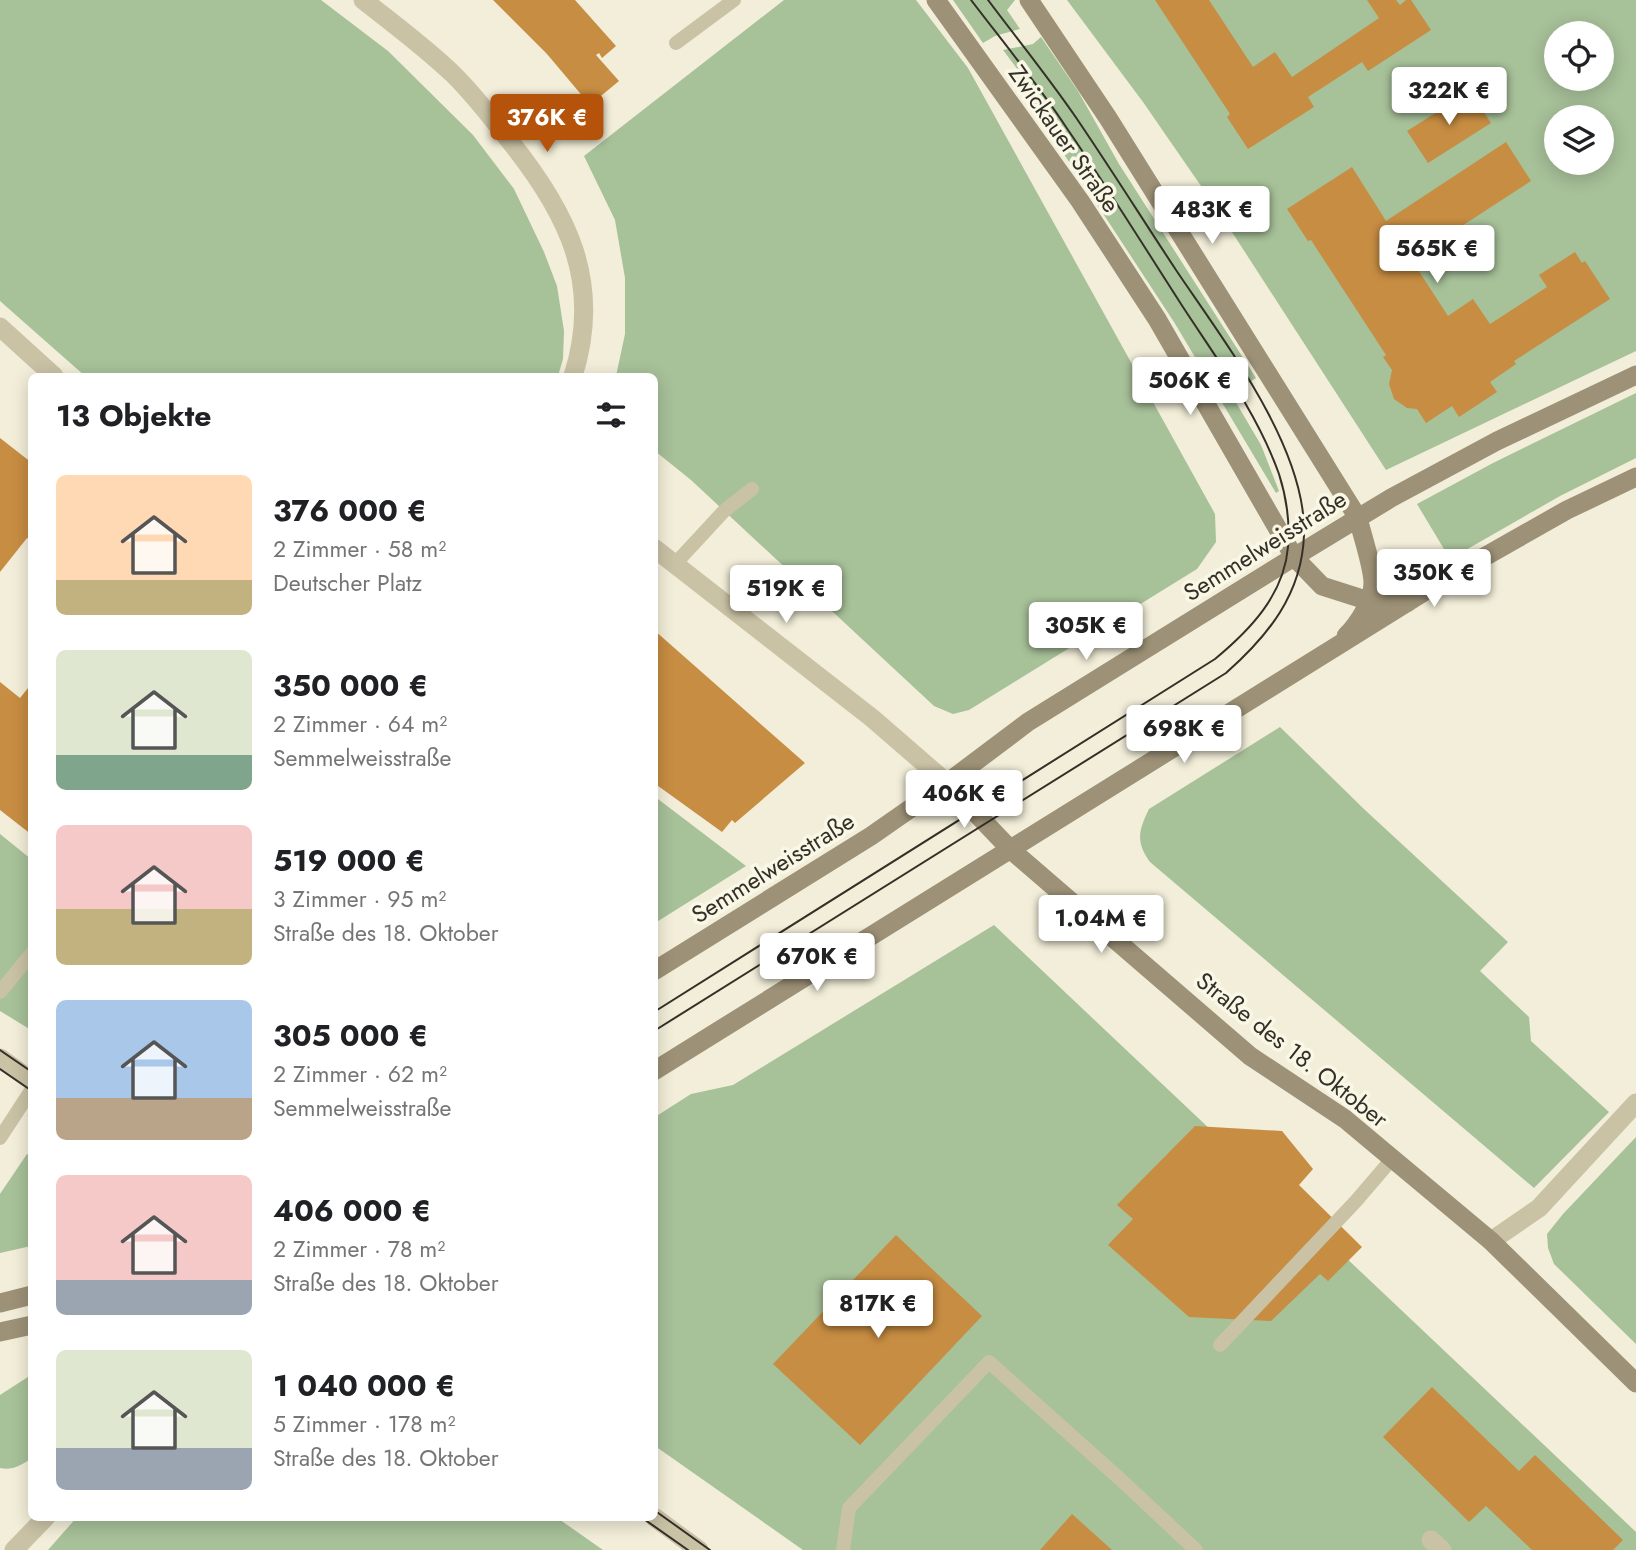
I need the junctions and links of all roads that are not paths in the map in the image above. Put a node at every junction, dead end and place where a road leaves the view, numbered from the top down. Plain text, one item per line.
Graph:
1 (363, 0) edge
2 (734, 0) edge
3 (936, 0) edge
4 (1029, 0) edge
5 (676, 43) dead end
6 (0, 327) edge
7 (51, 373) edge
8 (574, 373) edge
9 (1636, 374) edge
10 (1636, 477) edge
11 (752, 489) dead end
12 (1358, 518) junction
13 (658, 551) edge
14 (1294, 557) junction
15 (676, 564) junction
16 (1369, 601) junction
17 (1407, 603) junction
18 (1330, 651) junction
19 (947, 783) junction
20 (1010, 849) junction
21 (28, 958) edge
22 (658, 969) edge
23 (0, 992) edge
24 (0, 1058) edge
25 (658, 1069) edge
26 (28, 1078) edge
27 (28, 1096) edge
28 (1636, 1103) edge
29 (0, 1138) edge
30 (1392, 1159) junction
31 (1491, 1241) junction
32 (28, 1297) edge
33 (0, 1303) edge
34 (28, 1326) edge
35 (0, 1332) edge
36 (1220, 1345) dead end
37 (1636, 1383) edge
38 (658, 1520) edge
39 (42, 1521) edge
40 (0, 1538) edge
41 (13, 1550) edge
42 (699, 1550) edge
43 (843, 1550) edge
44 (1196, 1550) edge

1 - 8 street
2 - 5 lane
3 - 14 main road, Zwickauer Straße
4 - 12 main road, Zwickauer Straße
6 - 7 street
9 - 12 main road, Semmelweisstraße
10 - 17 main road
11 - 15 lane
12 - 14 main road, Semmelweisstraße
12 - 16 main road, Zwickauer Straße
13 - 15 street, Straße des 18. Oktober
14 - 16 main road, Zwickauer Straße
14 - 19 main road, Semmelweisstraße
15 - 19 street, Straße des 18. Oktober
16 - 17 main road, Zwickauer Straße
16 - 18 main road
17 - 18 main road
18 - 20 main road
19 - 20 main road, Straße des 18. Oktober
19 - 22 main road, Semmelweisstraße
20 - 25 main road
20 - 30 main road, Straße des 18. Oktober
21 - 23 lane
24 - 26 street
27 - 29 lane
28 - 31 street
30 - 31 main road, Straße des 18. Oktober
30 - 36 lane
31 - 37 main road, Straße des 18. Oktober
32 - 33 main road
34 - 35 main road
38 - 42 street
39 - 41 street
40 - 41 street
43 - 44 lane

